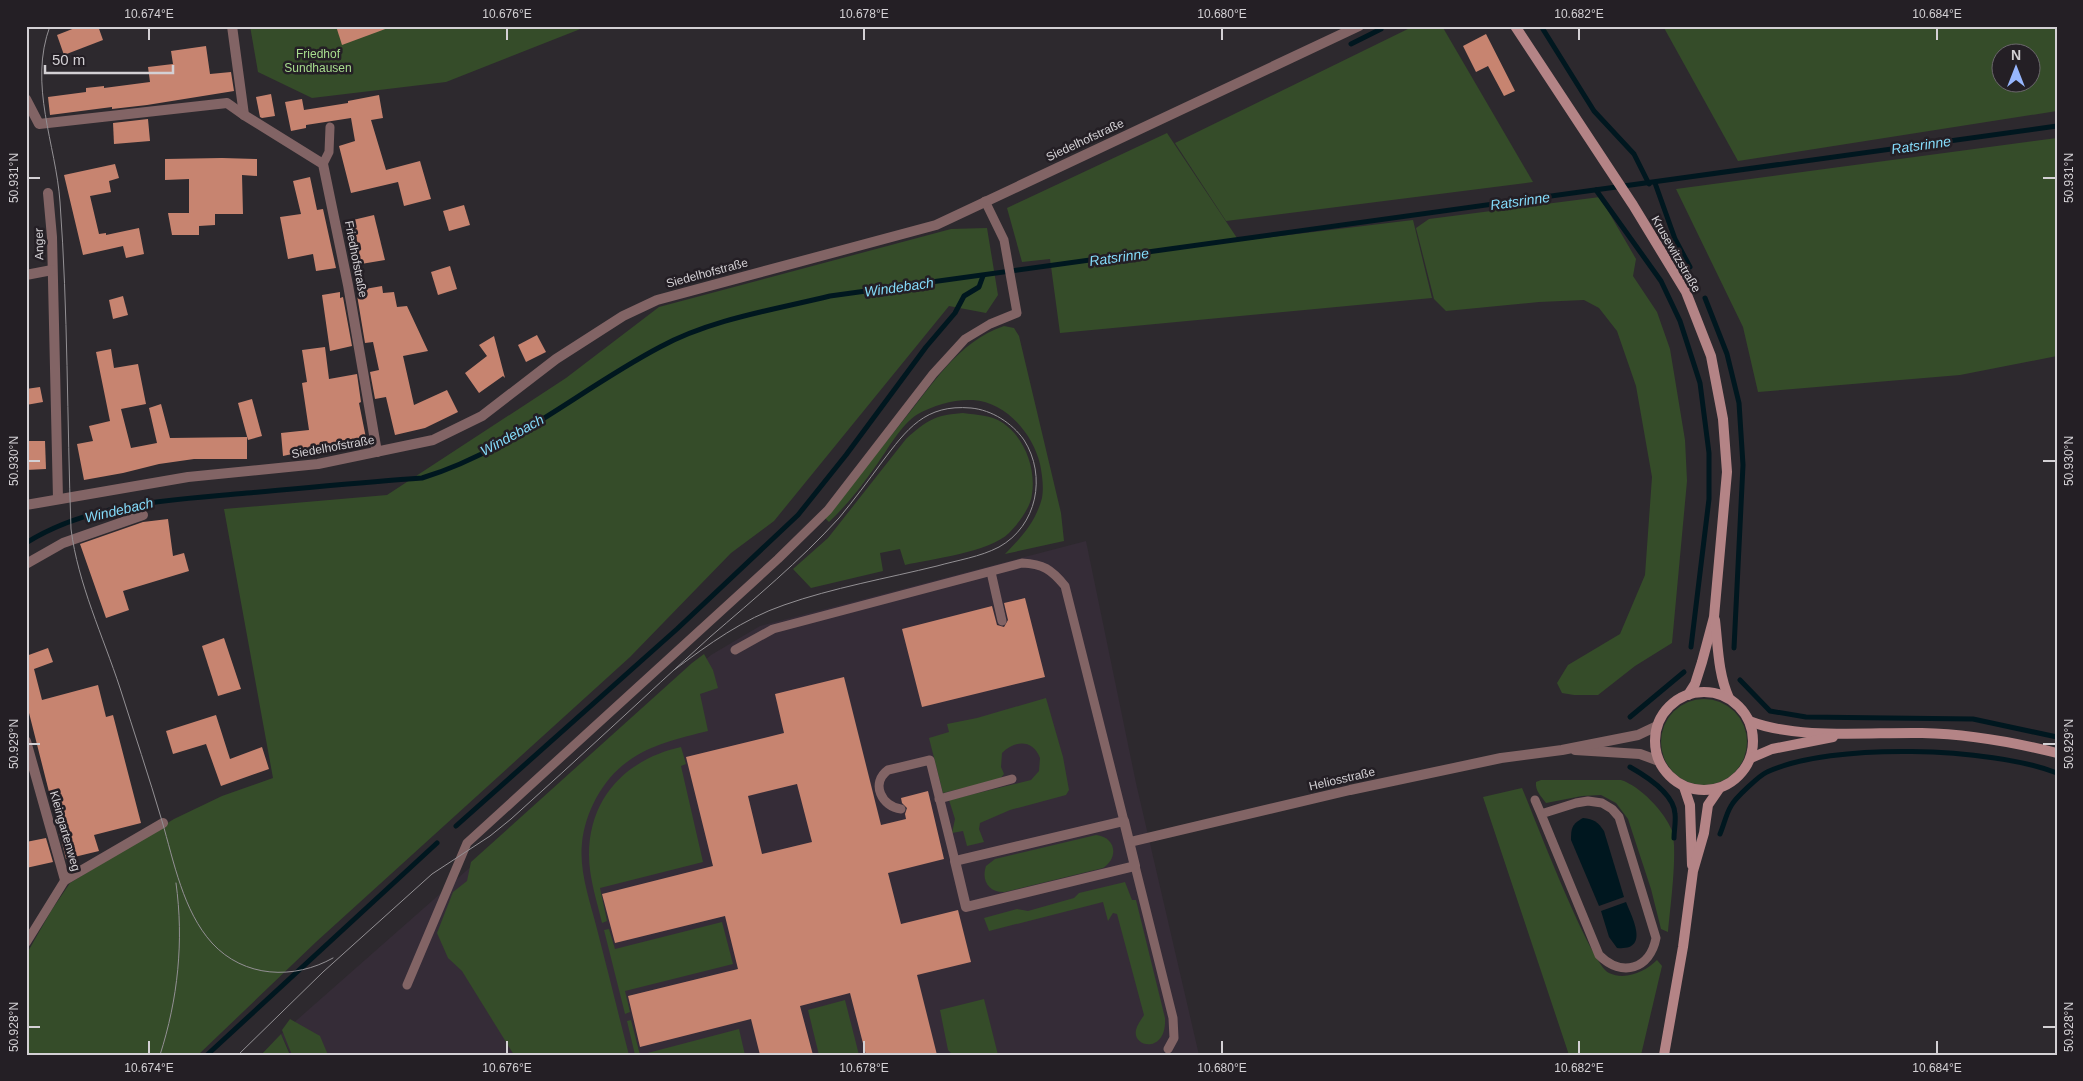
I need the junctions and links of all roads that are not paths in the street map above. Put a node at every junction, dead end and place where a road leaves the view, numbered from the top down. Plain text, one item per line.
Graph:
1 (232, 26) edge
2 (1359, 26) edge
3 (1516, 26) edge
4 (26, 99) edge
5 (244, 115) junction
6 (330, 127) dead end
7 (324, 164) junction
8 (48, 193) dead end
9 (985, 201) junction
10 (52, 270) junction
11 (26, 275) edge
12 (378, 452) junction
13 (58, 499) junction
14 (26, 505) edge
15 (143, 515) dead end
16 (26, 564) edge
17 (990, 572) junction
18 (1714, 617) junction
19 (1002, 622) dead end
20 (735, 650) dead end
21 (1688, 695) junction
22 (1729, 698) junction
23 (1749, 720) junction
24 (1657, 726) junction
25 (1843, 735) junction
26 (26, 741) edge
27 (1562, 750) junction
28 (2057, 754) edge
29 (1751, 758) junction
30 (1659, 761) junction
31 (1012, 779) dead end
32 (1684, 787) junction
33 (1719, 789) junction
34 (939, 799) junction
35 (1536, 800) dead end
36 (901, 809) dead end
37 (1541, 814) junction
38 (1124, 822) junction
39 (163, 823) dead end
40 (1130, 842) junction
41 (955, 861) junction
42 (1135, 866) junction
43 (1693, 871) junction
44 (65, 880) junction
45 (26, 943) edge
46 (407, 985) dead end
47 (1168, 1049) dead end
48 (1664, 1055) edge

1 - 5 street
2 - 9 street, Siedelhofstraße
3 - 18 main road, Krusewitzstraße
4 - 5 street
5 - 7 street
6 - 7 lane
7 - 12 street, Friedhofstraße
8 - 10 street, Anger
9 - 12 street, Siedelhofstraße
9 - 46 lane
10 - 11 street, Anger
10 - 13 street
12 - 13 street, Siedelhofstraße
13 - 14 street, Siedelhofstraße
15 - 16 street
17 - 19 lane
17 - 20 lane
17 - 38 lane
18 - 21 main road
18 - 22 main road
21 - 22 main road
21 - 24 main road
22 - 23 main road
23 - 25 main road
23 - 29 main road
24 - 27 street
24 - 30 main road
25 - 28 main road
25 - 29 main road
26 - 44 street, Kleingartenweg
27 - 30 street
27 - 40 street, Heliosstraße
29 - 33 main road
30 - 32 main road
31 - 34 lane
32 - 33 main road
32 - 43 main road
33 - 43 main road
34 - 36 lane
34 - 41 lane
35 - 37 lane
37 - 37 lane
38 - 40 street
38 - 41 street
39 - 44 street, Kleingartenweg
40 - 42 street
41 - 42 street
42 - 47 lane
43 - 48 main road
44 - 45 lane

